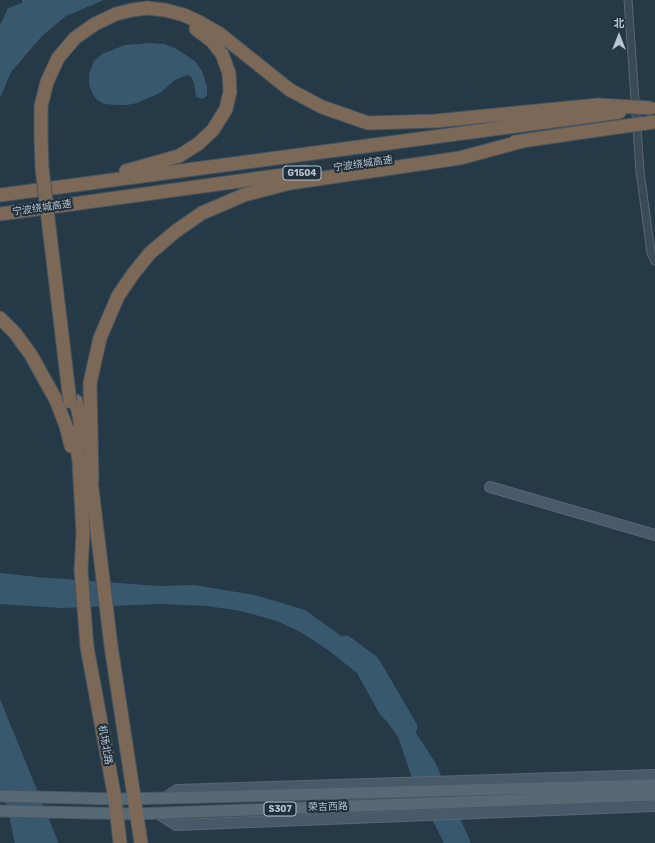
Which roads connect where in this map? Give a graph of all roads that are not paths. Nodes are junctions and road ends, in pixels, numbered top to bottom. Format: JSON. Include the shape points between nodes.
{"nodes":[{"id":1,"x":628,"y":0,"type":"edge"},
{"id":2,"x":148,"y":13,"type":"junction"},
{"id":3,"x":653,"y":107,"type":"edge"},
{"id":4,"x":598,"y":110,"type":"junction"},
{"id":5,"x":655,"y":122,"type":"edge"},
{"id":6,"x":523,"y":141,"type":"junction"},
{"id":7,"x":0,"y":194,"type":"edge"},
{"id":8,"x":0,"y":214,"type":"edge"},
{"id":9,"x":655,"y":261,"type":"edge"},
{"id":10,"x":0,"y":318,"type":"edge"},
{"id":11,"x":86,"y":480,"type":"junction"},
{"id":12,"x":490,"y":487,"type":"dead end"},
{"id":13,"x":655,"y":535,"type":"edge"},
{"id":14,"x":655,"y":775,"type":"edge"},
{"id":15,"x":655,"y":785,"type":"edge"},
{"id":16,"x":450,"y":786,"type":"junction"},
{"id":17,"x":655,"y":795,"type":"edge"},
{"id":18,"x":0,"y":796,"type":"edge"},
{"id":19,"x":133,"y":798,"type":"junction"},
{"id":20,"x":115,"y":799,"type":"junction"},
{"id":21,"x":655,"y":806,"type":"edge"},
{"id":22,"x":0,"y":811,"type":"edge"},
{"id":23,"x":136,"y":814,"type":"junction"},
{"id":24,"x":159,"y":814,"type":"junction"},
{"id":25,"x":116,"y":815,"type":"junction"},
{"id":26,"x":120,"y":843,"type":"edge"},
{"id":27,"x":141,"y":843,"type":"edge"}],
"edges":[{"from":1,"to":9,"type":"street","via":[[640,171],[651,253]]},
{"from":2,"to":4,"type":"highway","via":[[165,10],[199,22],[220,34],[290,90],[322,107],[368,123]]},
{"from":2,"to":7,"type":"highway","via":[[193,26],[212,41],[222,54],[229,73],[230,92],[226,109],[213,130],[198,144],[179,156],[131,171],[59,180]]},
{"from":2,"to":11,"type":"highway","bridge":true,"via":[[132,10],[116,14],[75,38],[58,58],[47,82],[41,106],[42,168],[79,462]]},
{"from":3,"to":4,"type":"highway","bridge":true},
{"from":4,"to":7,"type":"highway","name":"宁波绕城高速","number":"G1504"},
{"from":5,"to":6,"type":"highway","name":"宁波绕城高速","number":"G1504","bridge":true},
{"from":6,"to":8,"type":"highway","name":"宁波绕城高速","number":"G1504"},
{"from":6,"to":11,"type":"highway","via":[[460,158],[290,183],[244,195],[202,213],[176,232],[150,253],[133,274],[118,296],[100,338],[90,383]]},
{"from":10,"to":11,"type":"highway","via":[[15,333],[31,356],[56,400]]},
{"from":11,"to":19,"type":"highway","name":"机场北路","via":[[103,572]]},
{"from":11,"to":20,"type":"highway","name":"机场北路","via":[[81,570],[87,647]]},
{"from":12,"to":13,"type":"street"},
{"from":14,"to":16,"type":"street"},
{"from":15,"to":16,"type":"main road","name":"荣吉西路","number":"S307"},
{"from":16,"to":19,"type":"main road","name":"荣吉西路","number":"S307"},
{"from":17,"to":24,"type":"main road","name":"荣吉西路","number":"S307"},
{"from":18,"to":20,"type":"main road","name":"荣吉西路","number":"S307"},
{"from":19,"to":20,"type":"main road","name":"荣吉西路","number":"S307"},
{"from":19,"to":23,"type":"highway","name":"机场北路"},
{"from":20,"to":25,"type":"highway","name":"机场北路"},
{"from":21,"to":24,"type":"street","via":[[176,825]]},
{"from":22,"to":25,"type":"main road","name":"荣吉西路","number":"S307"},
{"from":23,"to":24,"type":"main road","name":"荣吉西路","number":"S307"},
{"from":23,"to":25,"type":"main road","name":"荣吉西路","number":"S307"},
{"from":23,"to":27,"type":"highway","name":"机场北路"},
{"from":25,"to":26,"type":"highway","name":"机场北路"}]}
